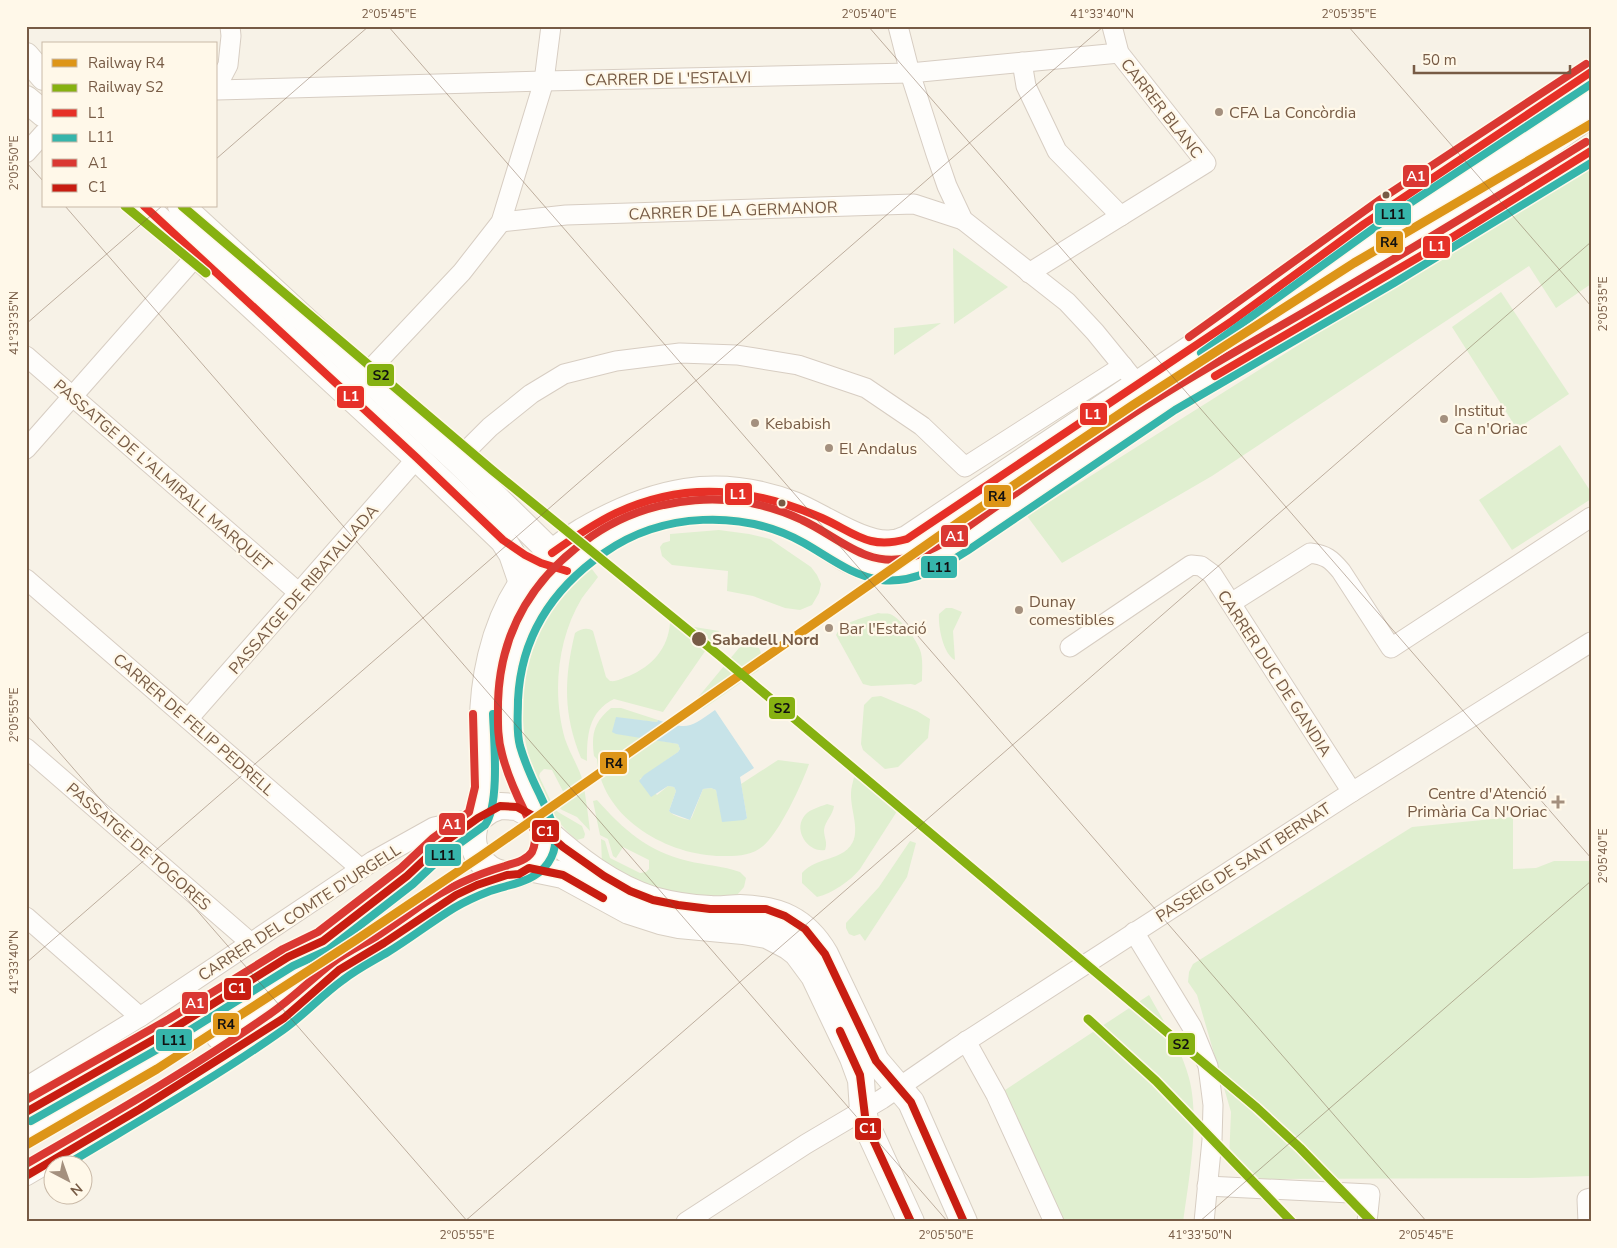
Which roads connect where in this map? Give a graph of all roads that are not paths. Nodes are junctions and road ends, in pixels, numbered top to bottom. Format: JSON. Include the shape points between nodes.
{"nodes":[{"id":1,"x":230,"y":26,"type":"edge"},
{"id":2,"x":552,"y":26,"type":"edge"},
{"id":3,"x":898,"y":26,"type":"edge"},
{"id":4,"x":1112,"y":26,"type":"edge"},
{"id":5,"x":1119,"y":53,"type":"junction"},
{"id":6,"x":26,"y":56,"type":"edge"},
{"id":7,"x":1022,"y":62,"type":"junction"},
{"id":8,"x":1591,"y":72,"type":"edge"},
{"id":9,"x":910,"y":73,"type":"junction"},
{"id":10,"x":42,"y":75,"type":"edge"},
{"id":11,"x":544,"y":81,"type":"junction"},
{"id":12,"x":218,"y":85,"type":"edge"},
{"id":13,"x":218,"y":89,"type":"edge"},
{"id":14,"x":1591,"y":96,"type":"edge"},
{"id":15,"x":26,"y":99,"type":"edge"},
{"id":16,"x":42,"y":112,"type":"edge"},
{"id":17,"x":1591,"y":114,"type":"edge"},
{"id":18,"x":42,"y":135,"type":"edge"},
{"id":19,"x":1591,"y":151,"type":"edge"},
{"id":20,"x":26,"y":153,"type":"edge"},
{"id":21,"x":146,"y":208,"type":"edge"},
{"id":22,"x":183,"y":208,"type":"edge"},
{"id":23,"x":1121,"y":216,"type":"junction"},
{"id":24,"x":964,"y":220,"type":"junction"},
{"id":25,"x":501,"y":222,"type":"junction"},
{"id":26,"x":197,"y":255,"type":"junction"},
{"id":27,"x":1029,"y":273,"type":"junction"},
{"id":28,"x":1232,"y":321,"type":"junction"},
{"id":29,"x":26,"y":356,"type":"edge"},
{"id":30,"x":1130,"y":375,"type":"junction"},
{"id":31,"x":365,"y":376,"type":"junction"},
{"id":32,"x":72,"y":396,"type":"junction"},
{"id":33,"x":352,"y":400,"type":"junction"},
{"id":34,"x":1152,"y":413,"type":"junction"},
{"id":35,"x":26,"y":449,"type":"edge"},
{"id":36,"x":417,"y":458,"type":"junction"},
{"id":37,"x":456,"y":460,"type":"junction"},
{"id":38,"x":1591,"y":517,"type":"edge"},
{"id":39,"x":552,"y":553,"type":"junction"},
{"id":40,"x":26,"y":579,"type":"edge"},
{"id":41,"x":522,"y":583,"type":"junction"},
{"id":42,"x":547,"y":590,"type":"junction"},
{"id":43,"x":299,"y":593,"type":"junction"},
{"id":44,"x":1231,"y":603,"type":"junction"},
{"id":45,"x":1591,"y":642,"type":"edge"},
{"id":46,"x":1070,"y":647,"type":"dead end"},
{"id":47,"x":188,"y":719,"type":"junction"},
{"id":48,"x":26,"y":748,"type":"edge"},
{"id":49,"x":1352,"y":792,"type":"junction"},
{"id":50,"x":478,"y":818,"type":"junction"},
{"id":51,"x":542,"y":825,"type":"junction"},
{"id":52,"x":361,"y":869,"type":"junction"},
{"id":53,"x":518,"y":872,"type":"junction"},
{"id":54,"x":26,"y":917,"type":"edge"},
{"id":55,"x":1134,"y":932,"type":"junction"},
{"id":56,"x":323,"y":941,"type":"junction"},
{"id":57,"x":251,"y":943,"type":"junction"},
{"id":58,"x":339,"y":970,"type":"junction"},
{"id":59,"x":140,"y":1017,"type":"junction"},
{"id":60,"x":966,"y":1041,"type":"junction"},
{"id":61,"x":900,"y":1087,"type":"junction"},
{"id":62,"x":26,"y":1088,"type":"edge"},
{"id":63,"x":863,"y":1110,"type":"junction"},
{"id":64,"x":26,"y":1112,"type":"edge"},
{"id":65,"x":26,"y":1131,"type":"edge"},
{"id":66,"x":26,"y":1149,"type":"edge"},
{"id":67,"x":26,"y":1176,"type":"edge"},
{"id":68,"x":1208,"y":1186,"type":"junction"},
{"id":69,"x":1589,"y":1199,"type":"edge"},
{"id":70,"x":686,"y":1222,"type":"edge"},
{"id":71,"x":911,"y":1222,"type":"edge"},
{"id":72,"x":964,"y":1222,"type":"edge"},
{"id":73,"x":1054,"y":1222,"type":"edge"},
{"id":74,"x":1204,"y":1222,"type":"edge"},
{"id":75,"x":1367,"y":1222,"type":"edge"},
{"id":76,"x":1588,"y":1222,"type":"edge"}],
"edges":[{"from":1,"to":12,"type":"street","via":[[228,65]]},
{"from":2,"to":11,"type":"street"},
{"from":3,"to":9,"type":"street"},
{"from":4,"to":5,"type":"street"},
{"from":5,"to":7,"type":"street","name":"CARRER DE L'ESTALVI"},
{"from":5,"to":23,"type":"street","name":"CARRER BLANC","via":[[1206,163]]},
{"from":6,"to":10,"type":"main road"},
{"from":7,"to":9,"type":"street","name":"CARRER DE L'ESTALVI"},
{"from":7,"to":23,"type":"street","via":[[1026,86],[1057,151]]},
{"from":8,"to":28,"type":"street","via":[[1357,228]]},
{"from":9,"to":11,"type":"street","name":"CARRER DE L'ESTALVI"},
{"from":9,"to":24,"type":"street","via":[[947,186]]},
{"from":11,"to":13,"type":"street","name":"CARRER DE L'ESTALVI"},
{"from":11,"to":25,"type":"street"},
{"from":14,"to":28,"type":"main road"},
{"from":15,"to":16,"type":"main road"},
{"from":17,"to":34,"type":"main road","via":[[1387,257]]},
{"from":18,"to":20,"type":"street"},
{"from":19,"to":34,"type":"street","via":[[1448,240]]},
{"from":21,"to":26,"type":"main road"},
{"from":22,"to":31,"type":"main road"},
{"from":23,"to":27,"type":"street"},
{"from":24,"to":25,"type":"street","name":"CARRER DE LA GERMANOR","via":[[914,204],[566,215]]},
{"from":24,"to":27,"type":"street"},
{"from":25,"to":31,"type":"street","via":[[462,272]]},
{"from":26,"to":32,"type":"street"},
{"from":26,"to":33,"type":"main road"},
{"from":27,"to":30,"type":"street","via":[[1067,302]]},
{"from":28,"to":30,"type":"main road"},
{"from":29,"to":32,"type":"street","name":"PASSATGE DE L'ALMIRALL MARQUET"},
{"from":30,"to":37,"type":"street","via":[[965,467],[922,426],[866,388],[798,365],[737,355],[680,353],[616,361],[564,374],[531,394]]},
{"from":30,"to":39,"type":"main road","via":[[920,532],[892,544],[861,538],[794,505],[764,496],[712,490],[684,491],[634,505],[577,535]]},
{"from":31,"to":33,"type":"street"},
{"from":31,"to":37,"type":"main road"},
{"from":32,"to":35,"type":"street"},
{"from":32,"to":43,"type":"street","name":"PASSATGE DE L'ALMIRALL MARQUET"},
{"from":33,"to":36,"type":"main road"},
{"from":34,"to":42,"type":"main road","via":[[956,546],[921,565],[900,570],[878,570],[850,560],[807,533],[774,519],[744,512],[689,510],[640,522],[605,539]]},
{"from":36,"to":41,"type":"main road","via":[[503,540],[512,554]]},
{"from":36,"to":43,"type":"street","name":"PASSATGE DE RIBATALLADA"},
{"from":37,"to":39,"type":"main road"},
{"from":38,"to":44,"type":"street","via":[[1391,648],[1334,562],[1323,554],[1310,553]]},
{"from":39,"to":41,"type":"main road"},
{"from":39,"to":42,"type":"main road","via":[[552,575]]},
{"from":40,"to":47,"type":"street","name":"CARRER DE FELIP PEDRELL"},
{"from":41,"to":50,"type":"main road","via":[[507,610],[486,679],[483,708],[485,788]]},
{"from":42,"to":51,"type":"main road","via":[[526,624],[512,665],[508,711],[508,740]]},
{"from":43,"to":47,"type":"street","name":"PASSATGE DE RIBATALLADA"},
{"from":44,"to":46,"type":"street","name":"CARRER DUC DE GANDIA","via":[[1212,574],[1201,566],[1191,565]]},
{"from":44,"to":49,"type":"street","name":"CARRER DUC DE GANDIA"},
{"from":45,"to":49,"type":"street","name":"PASSEIG DE SANT BERNAT"},
{"from":47,"to":52,"type":"street","name":"CARRER DE FELIP PEDRELL"},
{"from":48,"to":57,"type":"street","name":"PASSATGE DE TOGORES"},
{"from":49,"to":55,"type":"street","name":"PASSEIG DE SANT BERNAT"},
{"from":50,"to":51,"type":"main road","via":[[500,806],[517,807]]},
{"from":50,"to":52,"type":"street","name":"CARRER DEL COMTE D'URGELL","via":[[434,827]]},
{"from":50,"to":53,"type":"main road","via":[[472,843],[478,857],[495,872]]},
{"from":50,"to":56,"type":"main road"},
{"from":51,"to":53,"type":"main road","via":[[545,845],[542,854]]},
{"from":51,"to":61,"type":"main road","via":[[586,864],[638,894],[670,904],[710,909],[766,909],[805,929],[825,954],[876,1061]]},
{"from":52,"to":57,"type":"street","name":"CARRER DEL COMTE D'URGELL"},
{"from":53,"to":58,"type":"main road","via":[[456,895]]},
{"from":53,"to":63,"type":"main road","via":[[563,875],[629,911],[679,925],[767,935],[797,953],[814,976],[853,1058],[861,1080]]},
{"from":54,"to":59,"type":"street"},
{"from":55,"to":60,"type":"street","name":"PASSEIG DE SANT BERNAT"},
{"from":55,"to":68,"type":"street","via":[[1192,1027],[1208,1066],[1213,1105]]},
{"from":56,"to":64,"type":"street","name":"CARRER DEL COMTE D'URGELL","via":[[288,957],[174,1028]]},
{"from":56,"to":65,"type":"main road","via":[[266,985],[159,1055]]},
{"from":57,"to":59,"type":"street","name":"CARRER DEL COMTE D'URGELL"},
{"from":58,"to":66,"type":"main road","via":[[300,985],[108,1104]]},
{"from":58,"to":67,"type":"street","via":[[284,1018],[140,1110]]},
{"from":59,"to":62,"type":"street","name":"CARRER DEL COMTE D'URGELL"},
{"from":60,"to":61,"type":"street","name":"PASSEIG DE SANT BERNAT"},
{"from":60,"to":73,"type":"street","via":[[996,1095]]},
{"from":61,"to":63,"type":"street","name":"PASSEIG DE SANT BERNAT"},
{"from":61,"to":72,"type":"main road","via":[[911,1102]]},
{"from":63,"to":70,"type":"street","name":"PASSEIG DE SANT BERNAT"},
{"from":63,"to":71,"type":"main road","via":[[866,1124]]},
{"from":68,"to":74,"type":"street"},
{"from":68,"to":75,"type":"street","via":[[1370,1194]]},
{"from":69,"to":76,"type":"street"}]}
